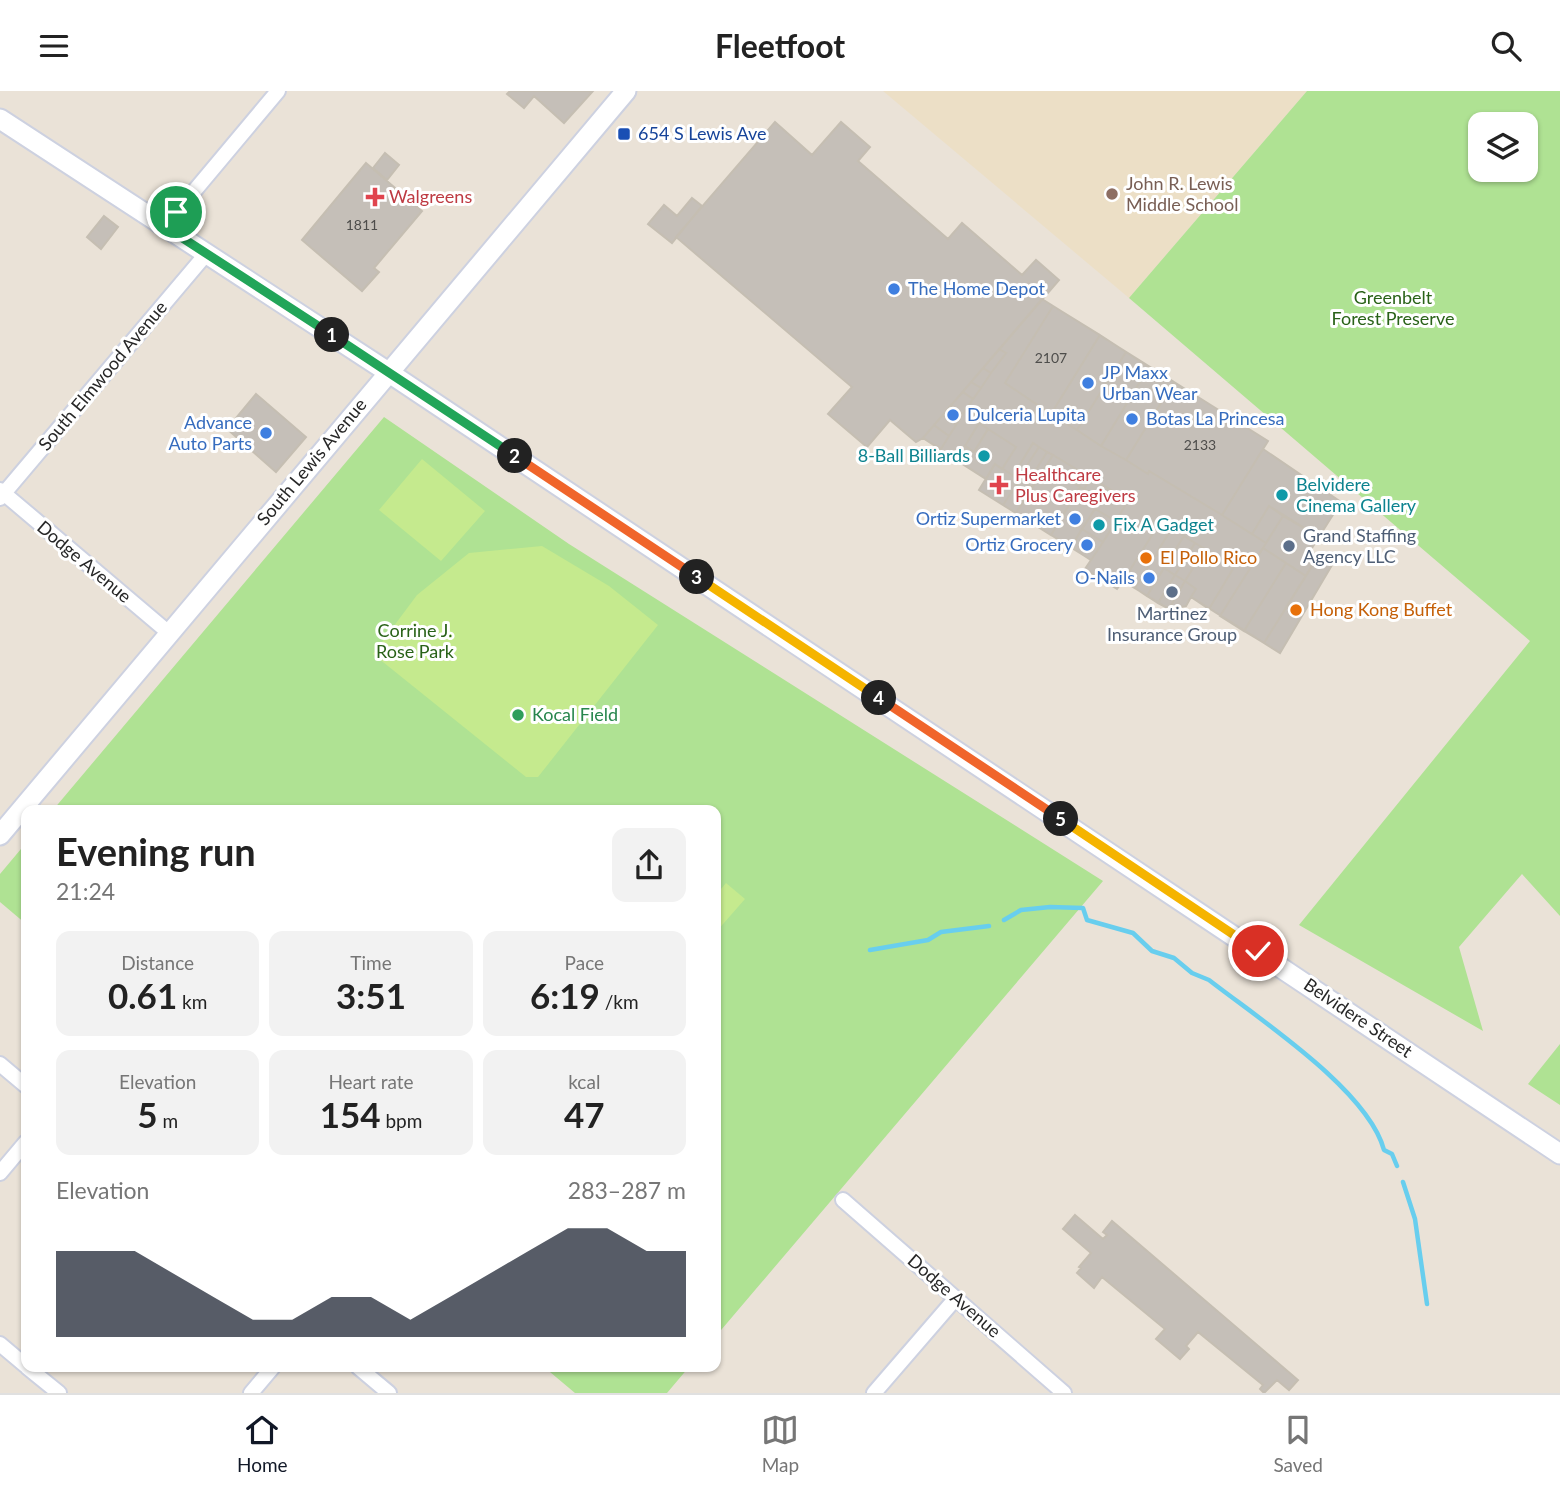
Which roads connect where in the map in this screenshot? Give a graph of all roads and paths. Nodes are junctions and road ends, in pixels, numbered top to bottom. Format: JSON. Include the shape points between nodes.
{"nodes":[{"id":1,"x":278,"y":91,"type":"edge"},
{"id":2,"x":626,"y":91,"type":"edge"},
{"id":3,"x":0,"y":119,"type":"edge"},
{"id":4,"x":164,"y":226,"type":"junction"},
{"id":5,"x":207,"y":253,"type":"junction"},
{"id":6,"x":388,"y":372,"type":"junction"},
{"id":7,"x":1,"y":494,"type":"edge"},
{"id":8,"x":169,"y":633,"type":"junction"},
{"id":9,"x":25,"y":805,"type":"edge"},
{"id":10,"x":21,"y":810,"type":"edge"},
{"id":11,"x":0,"y":835,"type":"edge"},
{"id":12,"x":0,"y":1064,"type":"edge"},
{"id":13,"x":21,"y":1082,"type":"edge"},
{"id":14,"x":21,"y":1148,"type":"edge"},
{"id":15,"x":1560,"y":1154,"type":"edge"},
{"id":16,"x":0,"y":1173,"type":"edge"},
{"id":17,"x":843,"y":1200,"type":"dead end"},
{"id":18,"x":956,"y":1298,"type":"junction"},
{"id":19,"x":0,"y":1344,"type":"edge"},
{"id":20,"x":21,"y":1361,"type":"edge"},
{"id":21,"x":34,"y":1372,"type":"edge"},
{"id":22,"x":269,"y":1372,"type":"edge"},
{"id":23,"x":364,"y":1372,"type":"edge"},
{"id":24,"x":59,"y":1393,"type":"edge"},
{"id":25,"x":251,"y":1393,"type":"edge"},
{"id":26,"x":389,"y":1393,"type":"edge"},
{"id":27,"x":874,"y":1393,"type":"edge"},
{"id":28,"x":1064,"y":1393,"type":"edge"}],
"edges":[{"from":1,"to":4,"type":"street"},
{"from":2,"to":6,"type":"main road","name":"South Lewis Avenue"},
{"from":3,"to":4,"type":"main road","name":"Belvidere Street"},
{"from":4,"to":5,"type":"main road","name":"Belvidere Street"},
{"from":5,"to":6,"type":"main road","name":"Belvidere Street"},
{"from":5,"to":7,"type":"street","name":"South Elmwood Avenue"},
{"from":6,"to":8,"type":"main road","name":"South Lewis Avenue"},
{"from":6,"to":15,"type":"main road","name":"Belvidere Street"},
{"from":7,"to":8,"type":"street","name":"Dodge Avenue"},
{"from":8,"to":9,"type":"main road","name":"South Lewis Avenue"},
{"from":10,"to":11,"type":"main road","name":"South Lewis Avenue"},
{"from":12,"to":13,"type":"street"},
{"from":14,"to":16,"type":"street"},
{"from":17,"to":18,"type":"street","name":"Dodge Avenue"},
{"from":18,"to":27,"type":"street"},
{"from":18,"to":28,"type":"street","name":"Dodge Avenue"},
{"from":19,"to":20,"type":"street"},
{"from":21,"to":24,"type":"street"},
{"from":22,"to":25,"type":"street"},
{"from":23,"to":26,"type":"street"}]}
